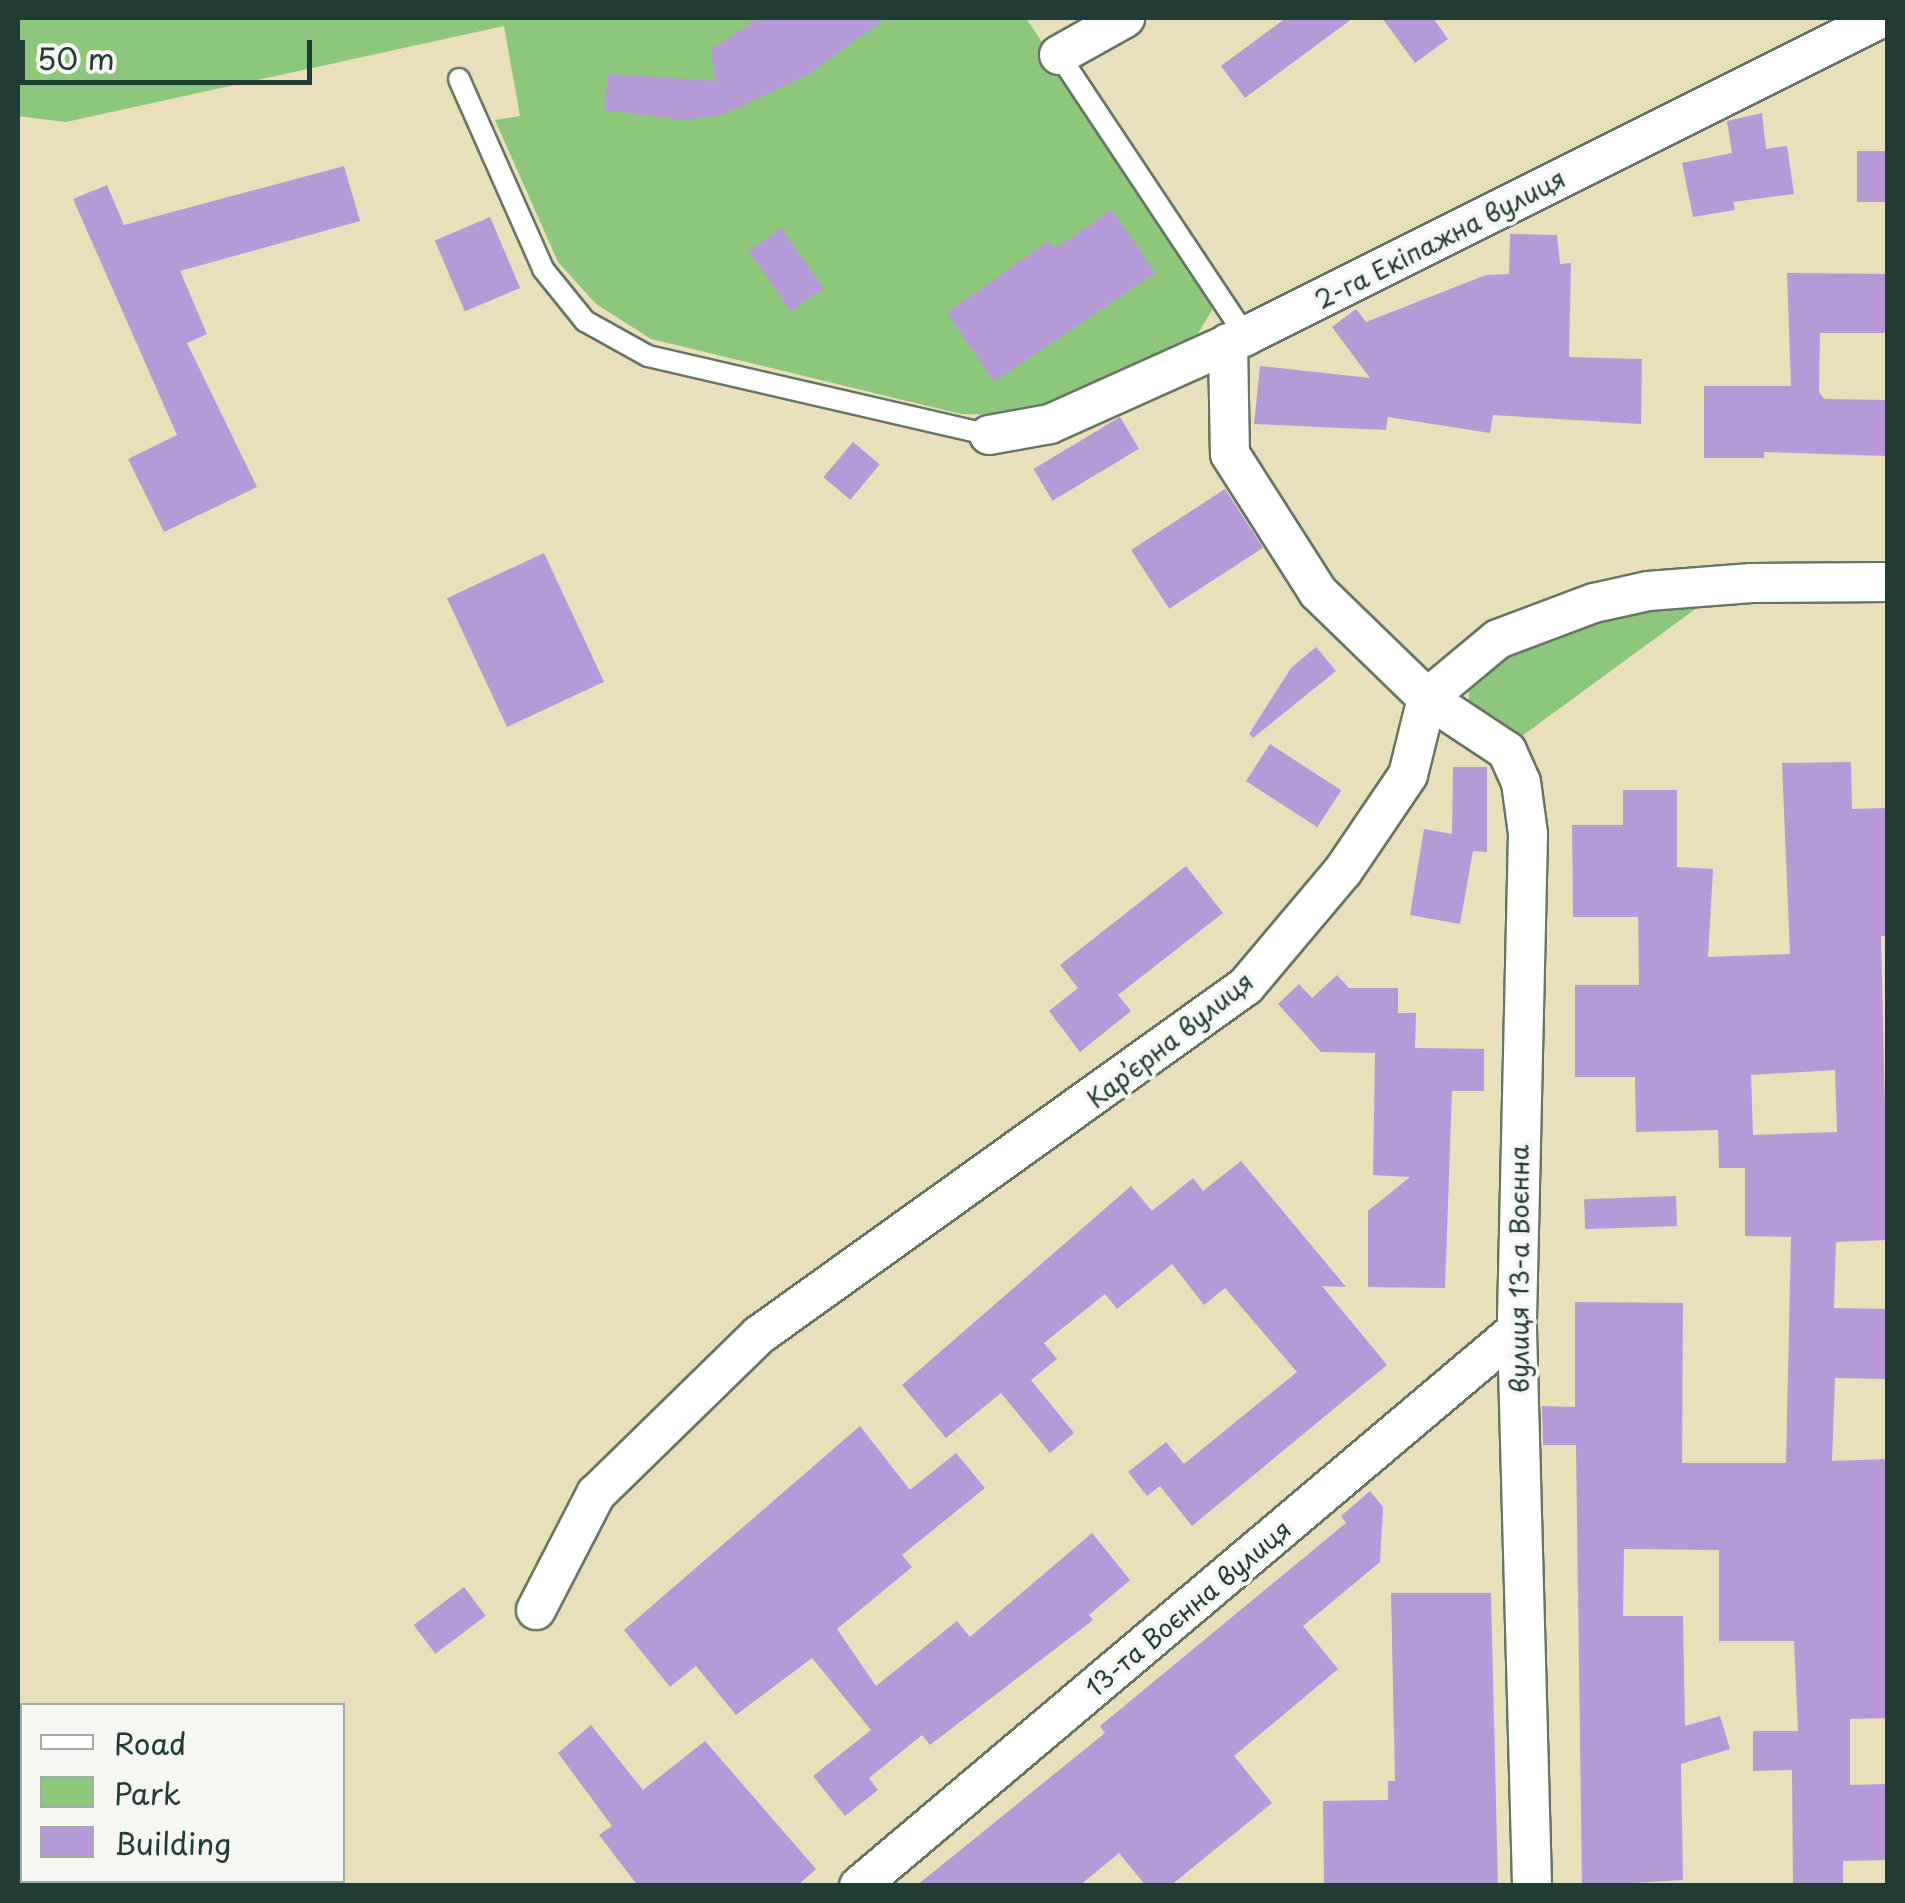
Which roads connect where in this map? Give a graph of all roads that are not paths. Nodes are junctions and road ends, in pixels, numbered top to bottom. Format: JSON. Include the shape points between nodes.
{"nodes":[{"id":1,"x":1125,"y":18,"type":"edge"},
{"id":2,"x":1882,"y":18,"type":"edge"},
{"id":3,"x":1059,"y":55,"type":"joint"},
{"id":4,"x":458,"y":79,"type":"dead end"},
{"id":5,"x":1237,"y":339,"type":"junction"},
{"id":6,"x":988,"y":435,"type":"joint"},
{"id":7,"x":1888,"y":582,"type":"edge"},
{"id":8,"x":1427,"y":698,"type":"junction"},
{"id":9,"x":1517,"y":1330,"type":"junction"},
{"id":10,"x":536,"y":1610,"type":"dead end"},
{"id":11,"x":860,"y":1886,"type":"edge"},
{"id":12,"x":1532,"y":1886,"type":"edge"}],
"edges":[{"from":1,"to":3,"type":"street"},
{"from":2,"to":5,"type":"street","name":"2-га Екіпажна вулиця"},
{"from":3,"to":5,"type":"lane"},
{"from":4,"to":6,"type":"lane","via":[[543,269],[584,321],[648,356]]},
{"from":5,"to":6,"type":"street","name":"2-га Екіпажна вулиця","via":[[1050,424]]},
{"from":5,"to":8,"type":"street","via":[[1230,454],[1318,592]]},
{"from":7,"to":8,"type":"street","via":[[1717,586],[1594,604],[1498,639]]},
{"from":8,"to":9,"type":"street","name":"вулиця 13-а Воєнна","via":[[1507,751],[1521,782],[1528,834]]},
{"from":8,"to":10,"type":"street","name":"Карʼєрна вулиця","via":[[1408,775],[1343,871],[1246,986],[759,1335],[596,1494]]},
{"from":9,"to":11,"type":"street","name":"13-та Воєнна вулиця"},
{"from":9,"to":12,"type":"street","name":"вулиця 13-а Воєнна"}]}
